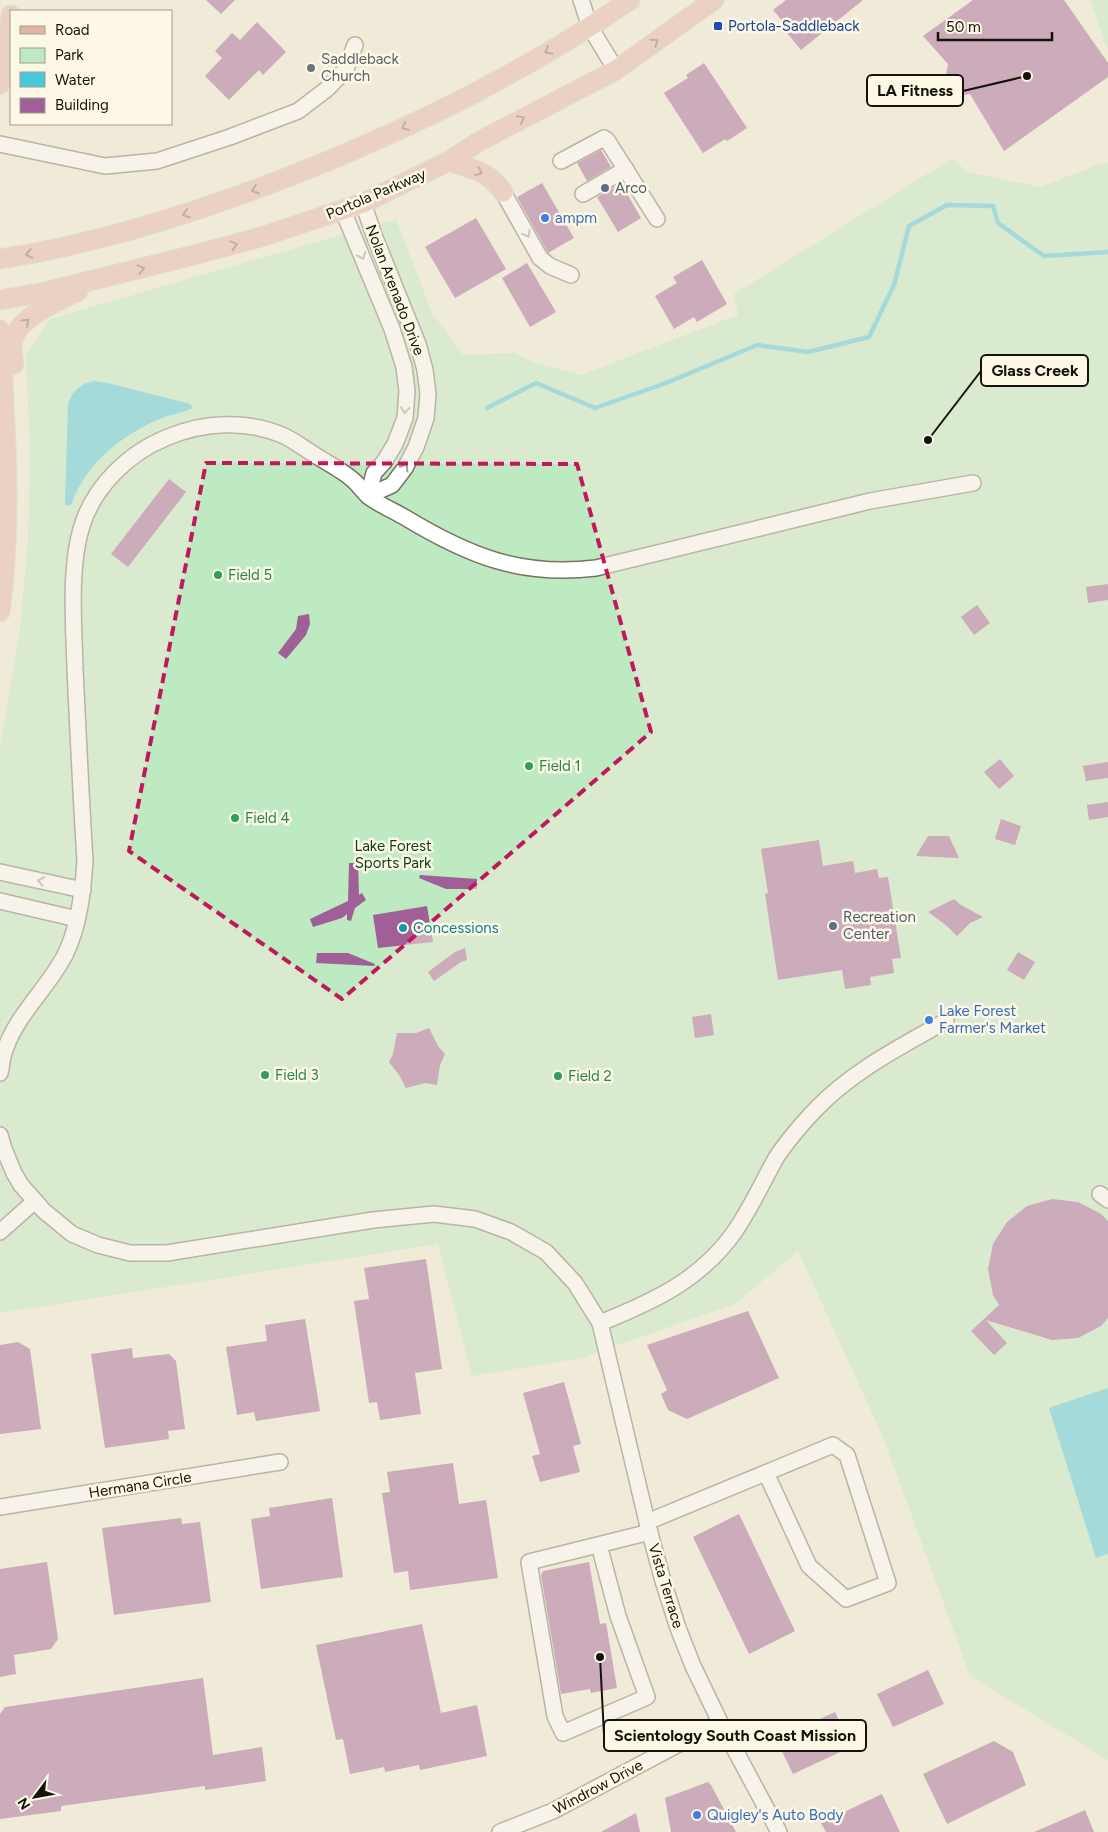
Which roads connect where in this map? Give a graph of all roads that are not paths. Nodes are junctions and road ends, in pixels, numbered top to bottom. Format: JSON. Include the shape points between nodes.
{"nodes":[{"id":1,"x":581,"y":0,"type":"edge"},
{"id":2,"x":630,"y":0,"type":"edge"},
{"id":3,"x":714,"y":0,"type":"edge"},
{"id":4,"x":10,"y":23,"type":"edge"},
{"id":5,"x":590,"y":27,"type":"junction"},
{"id":6,"x":355,"y":45,"type":"dead end"},
{"id":7,"x":616,"y":70,"type":"junction"},
{"id":8,"x":0,"y":84,"type":"edge"},
{"id":9,"x":0,"y":144,"type":"edge"},
{"id":10,"x":449,"y":161,"type":"junction"},
{"id":11,"x":560,"y":161,"type":"dead end"},
{"id":12,"x":626,"y":169,"type":"junction"},
{"id":13,"x":503,"y":192,"type":"joint"},
{"id":14,"x":583,"y":194,"type":"dead end"},
{"id":15,"x":363,"y":202,"type":"junction"},
{"id":16,"x":343,"y":211,"type":"junction"},
{"id":17,"x":657,"y":219,"type":"dead end"},
{"id":18,"x":0,"y":259,"type":"edge"},
{"id":19,"x":571,"y":275,"type":"dead end"},
{"id":20,"x":96,"y":280,"type":"junction"},
{"id":21,"x":0,"y":300,"type":"edge"},
{"id":22,"x":0,"y":330,"type":"edge"},
{"id":23,"x":6,"y":453,"type":"junction"},
{"id":24,"x":973,"y":483,"type":"dead end"},
{"id":25,"x":368,"y":496,"type":"junction"},
{"id":26,"x":0,"y":612,"type":"edge"},
{"id":27,"x":0,"y":872,"type":"edge"},
{"id":28,"x":83,"y":890,"type":"junction"},
{"id":29,"x":0,"y":901,"type":"edge"},
{"id":30,"x":77,"y":919,"type":"junction"},
{"id":31,"x":946,"y":1021,"type":"dead end"},
{"id":32,"x":0,"y":1073,"type":"edge"},
{"id":33,"x":0,"y":1135,"type":"edge"},
{"id":34,"x":35,"y":1201,"type":"junction"},
{"id":35,"x":0,"y":1232,"type":"edge"},
{"id":36,"x":600,"y":1323,"type":"junction"},
{"id":37,"x":280,"y":1462,"type":"dead end"},
{"id":38,"x":766,"y":1473,"type":"junction"},
{"id":39,"x":0,"y":1508,"type":"edge"},
{"id":40,"x":648,"y":1527,"type":"junction"},
{"id":41,"x":599,"y":1545,"type":"junction"},
{"id":42,"x":720,"y":1722,"type":"junction"},
{"id":43,"x":500,"y":1832,"type":"edge"},
{"id":44,"x":779,"y":1832,"type":"edge"}],
"edges":[{"from":1,"to":5,"type":"street"},
{"from":2,"to":5,"type":"main road"},
{"from":7,"to":3,"type":"main road","name":"Portola Parkway","one_way":true},
{"from":4,"to":8,"type":"main road","via":[[6,64]]},
{"from":5,"to":7,"type":"street"},
{"from":5,"to":18,"type":"main road","one_way":true,"via":[[476,93],[355,151],[250,193],[144,227]]},
{"from":6,"to":9,"type":"street","via":[[346,69],[327,89],[298,111],[157,161],[105,166]]},
{"from":10,"to":7,"type":"main road","name":"Portola Parkway","one_way":true,"via":[[478,142]]},
{"from":10,"to":13,"type":"main road","one_way":true,"via":[[486,174]]},
{"from":10,"to":15,"type":"main road","name":"Portola Parkway"},
{"from":11,"to":12,"type":"street","via":[[604,138]]},
{"from":12,"to":14,"type":"street"},
{"from":12,"to":17,"type":"street"},
{"from":13,"to":19,"type":"street","one_way":true,"via":[[540,258]]},
{"from":15,"to":16,"type":"main road","name":"Portola Parkway"},
{"from":25,"to":15,"type":"street","name":"Nolan Arenado Drive","one_way":true,"via":[[392,485],[405,468],[426,418],[428,394],[418,344]]},
{"from":20,"to":16,"type":"main road","name":"Portola Parkway","one_way":true,"via":[[261,237]]},
{"from":16,"to":25,"type":"street","name":"Nolan Arenado Drive","one_way":true,"via":[[392,329],[404,367],[407,391],[405,418],[391,450],[374,473]]},
{"from":20,"to":21,"type":"main road","name":"Portola Parkway"},
{"from":23,"to":20,"type":"main road","one_way":true,"via":[[14,374],[13,340],[28,318]]},
{"from":22,"to":23,"type":"main road"},
{"from":23,"to":26,"type":"main road","via":[[8,496]]},
{"from":24,"to":25,"type":"street","via":[[870,501],[618,564],[571,571],[516,566],[470,552],[433,535]]},
{"from":25,"to":28,"type":"street","via":[[353,480],[283,435],[250,425],[219,425],[179,432],[149,445],[120,466],[97,494],[81,530],[74,578],[85,861]]},
{"from":28,"to":27,"type":"street","one_way":true},
{"from":28,"to":30,"type":"street"},
{"from":29,"to":30,"type":"street"},
{"from":30,"to":32,"type":"street","via":[[65,955],[16,1027],[5,1050]]},
{"from":31,"to":36,"type":"street","via":[[853,1075],[815,1110],[777,1156],[733,1234],[699,1270],[660,1297]]},
{"from":33,"to":34,"type":"street","name":"Vista Terrace","via":[[14,1172]]},
{"from":34,"to":35,"type":"street"},
{"from":34,"to":36,"type":"street","name":"Vista Terrace","via":[[72,1234],[130,1253],[167,1253],[373,1220],[434,1214],[475,1218],[511,1232],[546,1252],[575,1283]]},
{"from":36,"to":40,"type":"street","name":"Vista Terrace"},
{"from":37,"to":39,"type":"street","name":"Hermana Circle"},
{"from":38,"to":38,"type":"street","via":[[833,1445],[847,1455],[888,1583],[846,1599],[808,1566]]},
{"from":38,"to":40,"type":"street"},
{"from":40,"to":41,"type":"street"},
{"from":40,"to":42,"type":"street","name":"Vista Terrace","via":[[678,1628]]},
{"from":41,"to":41,"type":"street","via":[[529,1562],[555,1716],[563,1733],[647,1697],[618,1616]]},
{"from":42,"to":43,"type":"street","name":"Windrow Drive","via":[[552,1811]]},
{"from":42,"to":44,"type":"street","name":"Vista Terrace"}]}
